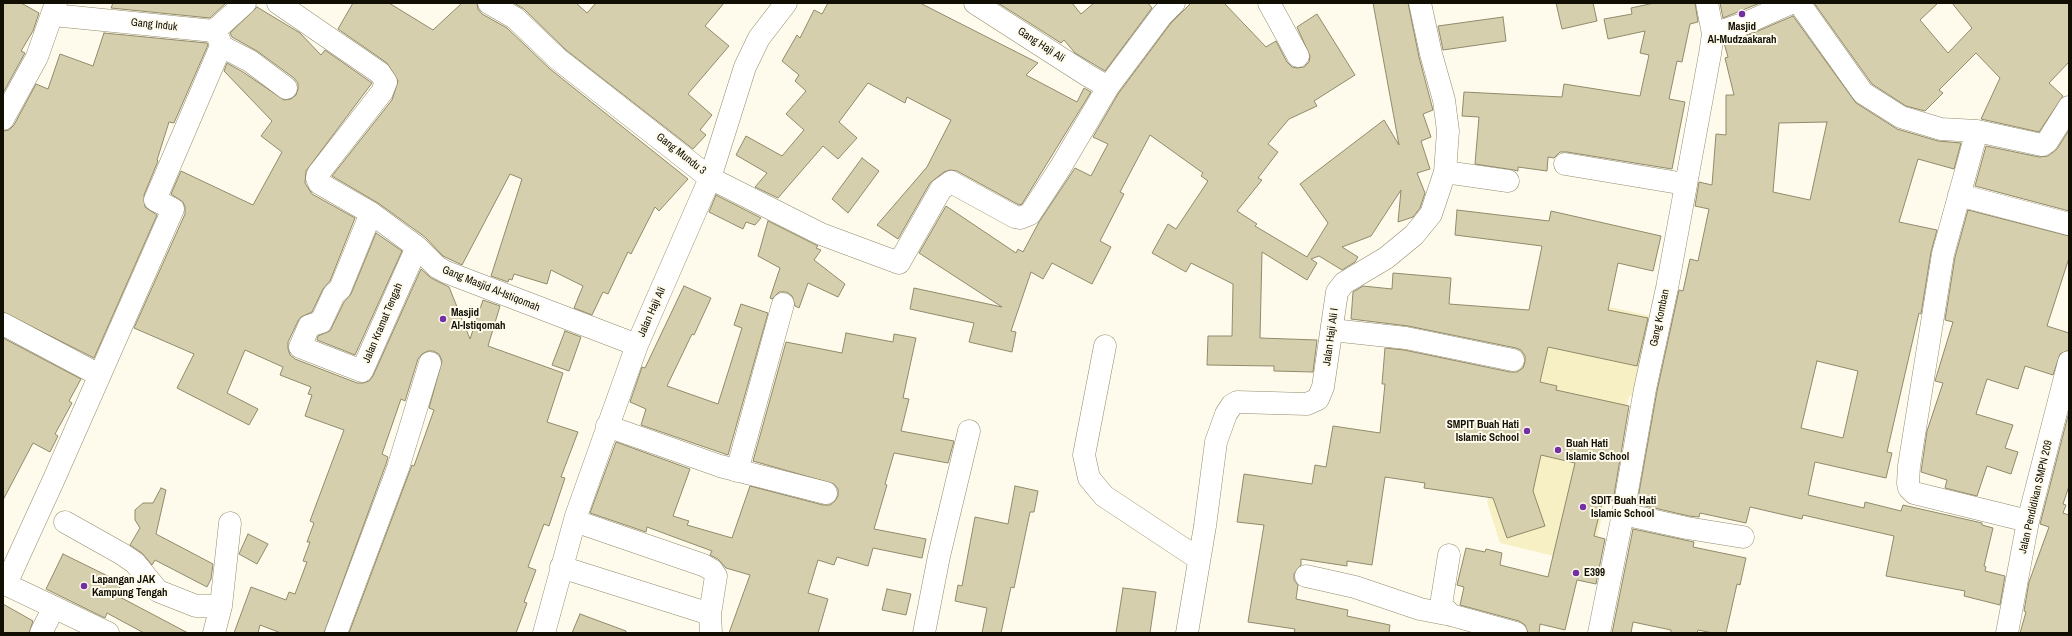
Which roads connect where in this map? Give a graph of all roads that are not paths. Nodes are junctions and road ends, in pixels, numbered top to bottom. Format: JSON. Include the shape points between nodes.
{"nodes":[{"id":1,"x":245,"y":3,"type":"edge"},
{"id":2,"x":278,"y":3,"type":"edge"},
{"id":3,"x":489,"y":3,"type":"edge"},
{"id":4,"x":786,"y":3,"type":"edge"},
{"id":5,"x":975,"y":3,"type":"edge"},
{"id":6,"x":1174,"y":3,"type":"edge"},
{"id":7,"x":1269,"y":3,"type":"edge"},
{"id":8,"x":1420,"y":3,"type":"edge"},
{"id":9,"x":1707,"y":3,"type":"edge"},
{"id":10,"x":1791,"y":3,"type":"edge"},
{"id":11,"x":1799,"y":3,"type":"edge"},
{"id":12,"x":54,"y":9,"type":"edge"},
{"id":13,"x":1713,"y":34,"type":"junction"},
{"id":14,"x":217,"y":39,"type":"junction"},
{"id":15,"x":1298,"y":56,"type":"dead end"},
{"id":16,"x":1108,"y":87,"type":"junction"},
{"id":17,"x":286,"y":88,"type":"dead end"},
{"id":18,"x":2069,"y":107,"type":"edge"},
{"id":19,"x":6,"y":108,"type":"edge"},
{"id":20,"x":1977,"y":131,"type":"junction"},
{"id":21,"x":1565,"y":164,"type":"dead end"},
{"id":22,"x":1444,"y":172,"type":"junction"},
{"id":23,"x":710,"y":178,"type":"junction"},
{"id":24,"x":1508,"y":181,"type":"dead end"},
{"id":25,"x":1685,"y":184,"type":"junction"},
{"id":26,"x":1958,"y":195,"type":"junction"},
{"id":27,"x":371,"y":213,"type":"junction"},
{"id":28,"x":2069,"y":224,"type":"edge"},
{"id":29,"x":417,"y":247,"type":"junction"},
{"id":30,"x":782,"y":304,"type":"dead end"},
{"id":31,"x":3,"y":324,"type":"edge"},
{"id":32,"x":1332,"y":330,"type":"junction"},
{"id":33,"x":637,"y":345,"type":"junction"},
{"id":34,"x":1105,"y":346,"type":"dead end"},
{"id":35,"x":1513,"y":360,"type":"dead end"},
{"id":36,"x":2069,"y":362,"type":"edge"},
{"id":37,"x":430,"y":363,"type":"dead end"},
{"id":38,"x":99,"y":375,"type":"junction"},
{"id":39,"x":607,"y":426,"type":"junction"},
{"id":40,"x":969,"y":431,"type":"dead end"},
{"id":41,"x":738,"y":471,"type":"junction"},
{"id":42,"x":826,"y":493,"type":"dead end"},
{"id":43,"x":1623,"y":514,"type":"junction"},
{"id":44,"x":575,"y":521,"type":"junction"},
{"id":45,"x":2028,"y":521,"type":"junction"},
{"id":46,"x":65,"y":522,"type":"dead end"},
{"id":47,"x":230,"y":522,"type":"dead end"},
{"id":48,"x":1744,"y":537,"type":"dead end"},
{"id":49,"x":1449,"y":555,"type":"dead end"},
{"id":50,"x":1199,"y":559,"type":"junction"},
{"id":51,"x":561,"y":567,"type":"junction"},
{"id":52,"x":1306,"y":576,"type":"dead end"},
{"id":53,"x":4,"y":583,"type":"edge"},
{"id":54,"x":221,"y":606,"type":"junction"},
{"id":55,"x":54,"y":607,"type":"junction"},
{"id":56,"x":1451,"y":615,"type":"junction"},
{"id":57,"x":711,"y":623,"type":"edge"},
{"id":58,"x":41,"y":633,"type":"edge"},
{"id":59,"x":108,"y":633,"type":"edge"},
{"id":60,"x":214,"y":633,"type":"edge"},
{"id":61,"x":336,"y":633,"type":"edge"},
{"id":62,"x":544,"y":633,"type":"edge"},
{"id":63,"x":924,"y":633,"type":"edge"},
{"id":64,"x":1187,"y":633,"type":"edge"},
{"id":65,"x":1516,"y":633,"type":"edge"},
{"id":66,"x":1599,"y":633,"type":"edge"},
{"id":67,"x":2007,"y":633,"type":"edge"}],
"edges":[{"from":1,"to":14,"type":"street"},
{"from":2,"to":27,"type":"street","name":"Gang Masjid Al-Istiqomah","via":[[384,78],[385,86],[317,178],[319,184]]},
{"from":3,"to":23,"type":"street","name":"Gang Mundu 3","via":[[515,18],[558,59]]},
{"from":4,"to":23,"type":"street","name":"Jalan Haji Ali","via":[[760,38],[745,67]]},
{"from":5,"to":16,"type":"street","name":"Gang Haji Ali"},
{"from":6,"to":16,"type":"street","via":[[1162,15]]},
{"from":7,"to":15,"type":"street"},
{"from":8,"to":22,"type":"street","name":"Jalan Haji Ali I","via":[[1444,100],[1448,131]]},
{"from":9,"to":13,"type":"street","name":"Gang Komban"},
{"from":10,"to":13,"type":"street"},
{"from":11,"to":20,"type":"street","via":[[1862,93],[1902,117],[1941,129]]},
{"from":12,"to":14,"type":"street","name":"Gang Induk"},
{"from":12,"to":19,"type":"street","via":[[37,57]]},
{"from":13,"to":25,"type":"street","name":"Gang Komban"},
{"from":14,"to":17,"type":"street"},
{"from":14,"to":38,"type":"street","via":[[154,200],[173,209]]},
{"from":16,"to":23,"type":"street","name":"Gang Mundu 3","via":[[1030,214],[1015,217],[951,182],[941,189],[899,263],[821,234]]},
{"from":18,"to":20,"type":"street","via":[[2045,144]]},
{"from":20,"to":26,"type":"street"},
{"from":21,"to":25,"type":"street"},
{"from":22,"to":24,"type":"street"},
{"from":22,"to":32,"type":"street","name":"Jalan Haji Ali I","via":[[1431,214],[1414,235],[1386,258],[1344,283],[1337,292]]},
{"from":23,"to":33,"type":"street","name":"Jalan Haji Ali"},
{"from":25,"to":43,"type":"street","name":"Gang Komban"},
{"from":26,"to":28,"type":"street"},
{"from":26,"to":45,"type":"street","via":[[1943,254],[1908,482],[1914,493]]},
{"from":27,"to":29,"type":"street","name":"Gang Masjid Al-Istiqomah"},
{"from":27,"to":29,"type":"street","name":"Jalan Kramat Tengah","via":[[340,289],[334,294],[321,322],[309,326],[300,347],[362,371]]},
{"from":29,"to":33,"type":"street","name":"Gang Masjid Al-Istiqomah","via":[[437,267],[446,272]]},
{"from":30,"to":41,"type":"street"},
{"from":31,"to":38,"type":"street"},
{"from":32,"to":35,"type":"street","via":[[1406,338]]},
{"from":32,"to":50,"type":"street","name":"Jalan Haji Ali I","via":[[1323,387],[1318,400],[1307,404],[1237,402],[1226,414],[1216,442]]},
{"from":33,"to":39,"type":"street","name":"Jalan Haji Ali"},
{"from":34,"to":50,"type":"street","via":[[1084,455],[1089,478],[1104,496]]},
{"from":36,"to":45,"type":"street","name":"Jalan Pendidikan SMPN 209"},
{"from":37,"to":61,"type":"street","via":[[398,468]]},
{"from":38,"to":53,"type":"street"},
{"from":39,"to":41,"type":"street"},
{"from":39,"to":44,"type":"street","name":"Jalan Haji Ali"},
{"from":40,"to":63,"type":"street","via":[[939,556]]},
{"from":41,"to":42,"type":"street"},
{"from":43,"to":48,"type":"street"},
{"from":43,"to":66,"type":"street","name":"Gang Komban"},
{"from":44,"to":51,"type":"street","name":"Jalan Haji Ali"},
{"from":44,"to":57,"type":"street","via":[[712,570],[716,576]]},
{"from":45,"to":67,"type":"street","name":"Jalan Pendidikan SMPN 209"},
{"from":46,"to":54,"type":"street","via":[[135,563],[158,591],[196,606]]},
{"from":47,"to":54,"type":"street"},
{"from":49,"to":56,"type":"street","via":[[1441,605]]},
{"from":50,"to":64,"type":"street","name":"Jalan Haji Ali I"},
{"from":51,"to":57,"type":"street"},
{"from":51,"to":62,"type":"street","name":"Jalan Haji Ali"},
{"from":52,"to":56,"type":"street","via":[[1355,587],[1420,610]]},
{"from":53,"to":55,"type":"street"},
{"from":54,"to":60,"type":"street"},
{"from":55,"to":58,"type":"street"},
{"from":55,"to":59,"type":"street"},
{"from":56,"to":65,"type":"street"}]}
